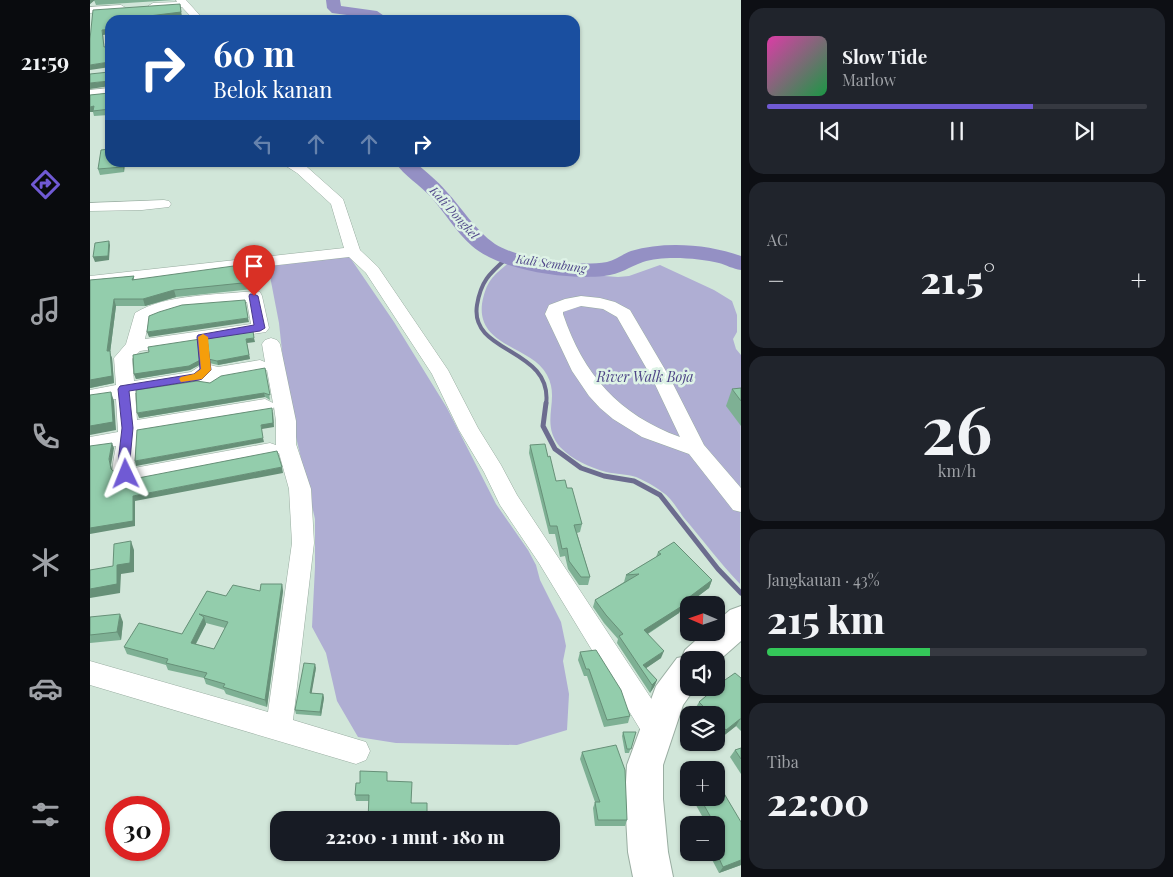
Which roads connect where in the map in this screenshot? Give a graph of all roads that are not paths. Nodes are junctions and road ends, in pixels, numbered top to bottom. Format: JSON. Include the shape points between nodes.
{"nodes":[{"id":1,"x":184,"y":2,"type":"edge"},
{"id":2,"x":90,"y":4,"type":"edge"},
{"id":3,"x":131,"y":5,"type":"edge"},
{"id":4,"x":90,"y":10,"type":"edge"},
{"id":5,"x":195,"y":15,"type":"edge"},
{"id":6,"x":105,"y":92,"type":"edge"},
{"id":7,"x":90,"y":94,"type":"edge"},
{"id":8,"x":296,"y":167,"type":"edge"},
{"id":9,"x":164,"y":204,"type":"dead end"},
{"id":10,"x":90,"y":206,"type":"edge"},
{"id":11,"x":353,"y":252,"type":"junction"},
{"id":12,"x":90,"y":281,"type":"edge"},
{"id":13,"x":202,"y":337,"type":"junction"},
{"id":14,"x":271,"y":344,"type":"dead end"},
{"id":15,"x":135,"y":346,"type":"junction"},
{"id":16,"x":260,"y":366,"type":"dead end"},
{"id":17,"x":206,"y":375,"type":"junction"},
{"id":18,"x":124,"y":389,"type":"junction"},
{"id":19,"x":90,"y":396,"type":"edge"},
{"id":20,"x":265,"y":406,"type":"dead end"},
{"id":21,"x":211,"y":414,"type":"junction"},
{"id":22,"x":127,"y":433,"type":"junction"},
{"id":23,"x":90,"y":444,"type":"edge"},
{"id":24,"x":696,"y":449,"type":"junction"},
{"id":25,"x":270,"y":450,"type":"edge"},
{"id":26,"x":740,"y":504,"type":"edge"},
{"id":27,"x":740,"y":620,"type":"edge"},
{"id":28,"x":706,"y":651,"type":"edge"},
{"id":29,"x":90,"y":673,"type":"edge"},
{"id":30,"x":680,"y":681,"type":"edge"},
{"id":31,"x":279,"y":728,"type":"junction"},
{"id":32,"x":656,"y":730,"type":"junction"},
{"id":33,"x":356,"y":751,"type":"dead end"},
{"id":34,"x":650,"y":864,"type":"edge"}],
"edges":[{"from":1,"to":3,"type":"street"},
{"from":1,"to":5,"type":"street"},
{"from":2,"to":3,"type":"street"},
{"from":3,"to":4,"type":"street"},
{"from":6,"to":7,"type":"street"},
{"from":8,"to":11,"type":"street","via":[[338,202]]},
{"from":9,"to":10,"type":"street"},
{"from":11,"to":12,"type":"street"},
{"from":11,"to":32,"type":"street","via":[[372,270],[441,374],[508,499]]},
{"from":13,"to":15,"type":"street"},
{"from":13,"to":15,"type":"street","via":[[260,328],[254,296],[152,310],[141,317]]},
{"from":13,"to":17,"type":"street"},
{"from":14,"to":31,"type":"street","via":[[286,421],[286,444],[300,489],[303,543]]},
{"from":15,"to":18,"type":"street","via":[[123,358]]},
{"from":16,"to":17,"type":"street"},
{"from":17,"to":18,"type":"street"},
{"from":17,"to":21,"type":"street"},
{"from":18,"to":19,"type":"street"},
{"from":18,"to":22,"type":"street"},
{"from":20,"to":21,"type":"street"},
{"from":21,"to":22,"type":"street"},
{"from":22,"to":23,"type":"street"},
{"from":22,"to":25,"type":"street","via":[[123,471],[130,476]]},
{"from":24,"to":24,"type":"street","via":[[624,314],[617,308],[595,302],[571,302],[555,309],[556,323],[586,379],[614,410],[651,434]]},
{"from":24,"to":26,"type":"street"},
{"from":27,"to":28,"type":"main road"},
{"from":29,"to":31,"type":"street"},
{"from":30,"to":32,"type":"main road","via":[[668,697]]},
{"from":31,"to":33,"type":"street"},
{"from":32,"to":34,"type":"main road","via":[[645,765],[644,798]]}]}
